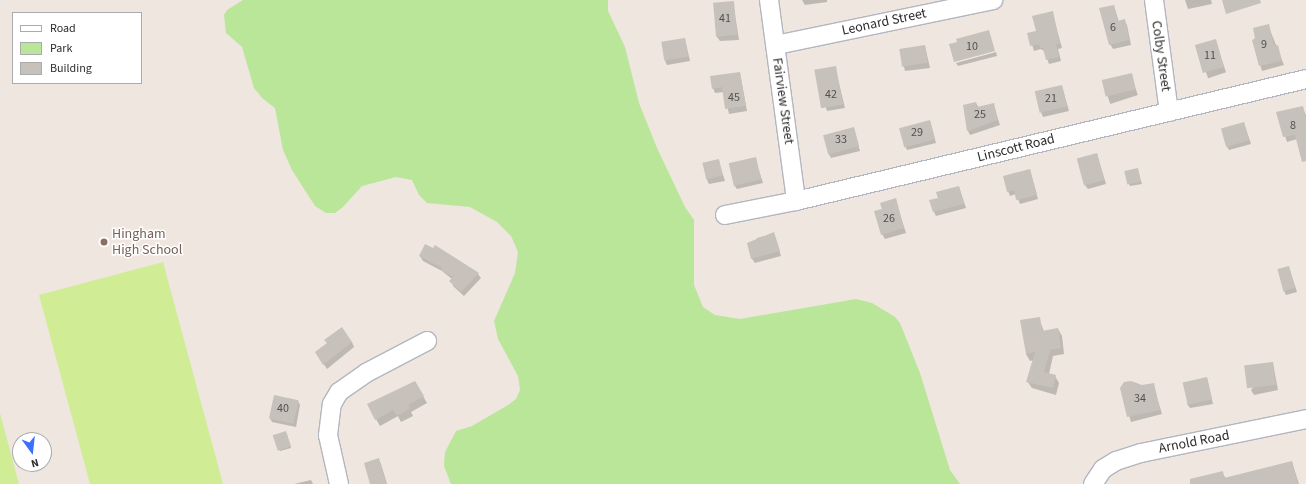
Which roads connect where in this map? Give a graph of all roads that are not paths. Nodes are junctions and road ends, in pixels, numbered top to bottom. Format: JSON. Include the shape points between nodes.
{"nodes":[{"id":1,"x":769,"y":0,"type":"edge"},
{"id":2,"x":993,"y":0,"type":"edge"},
{"id":3,"x":1154,"y":0,"type":"edge"},
{"id":4,"x":776,"y":45,"type":"junction"},
{"id":5,"x":1306,"y":79,"type":"edge"},
{"id":6,"x":1169,"y":112,"type":"junction"},
{"id":7,"x":796,"y":201,"type":"junction"},
{"id":8,"x":725,"y":215,"type":"dead end"},
{"id":9,"x":427,"y":341,"type":"dead end"},
{"id":10,"x":1306,"y":419,"type":"edge"},
{"id":11,"x":339,"y":484,"type":"edge"},
{"id":12,"x":1093,"y":484,"type":"edge"}],
"edges":[{"from":1,"to":4,"type":"street","name":"Fairview Street"},
{"from":2,"to":4,"type":"street","name":"Leonard Street"},
{"from":3,"to":6,"type":"street","name":"Colby Street"},
{"from":4,"to":7,"type":"street","name":"Fairview Street"},
{"from":5,"to":6,"type":"street","name":"Linscott Road"},
{"from":6,"to":7,"type":"street","name":"Linscott Road"},
{"from":7,"to":8,"type":"street","name":"Linscott Road"},
{"from":9,"to":11,"type":"street","via":[[366,373],[339,392],[332,404],[328,435]]},
{"from":10,"to":12,"type":"street","name":"Arnold Road","via":[[1141,453],[1116,461],[1103,469]]}]}
